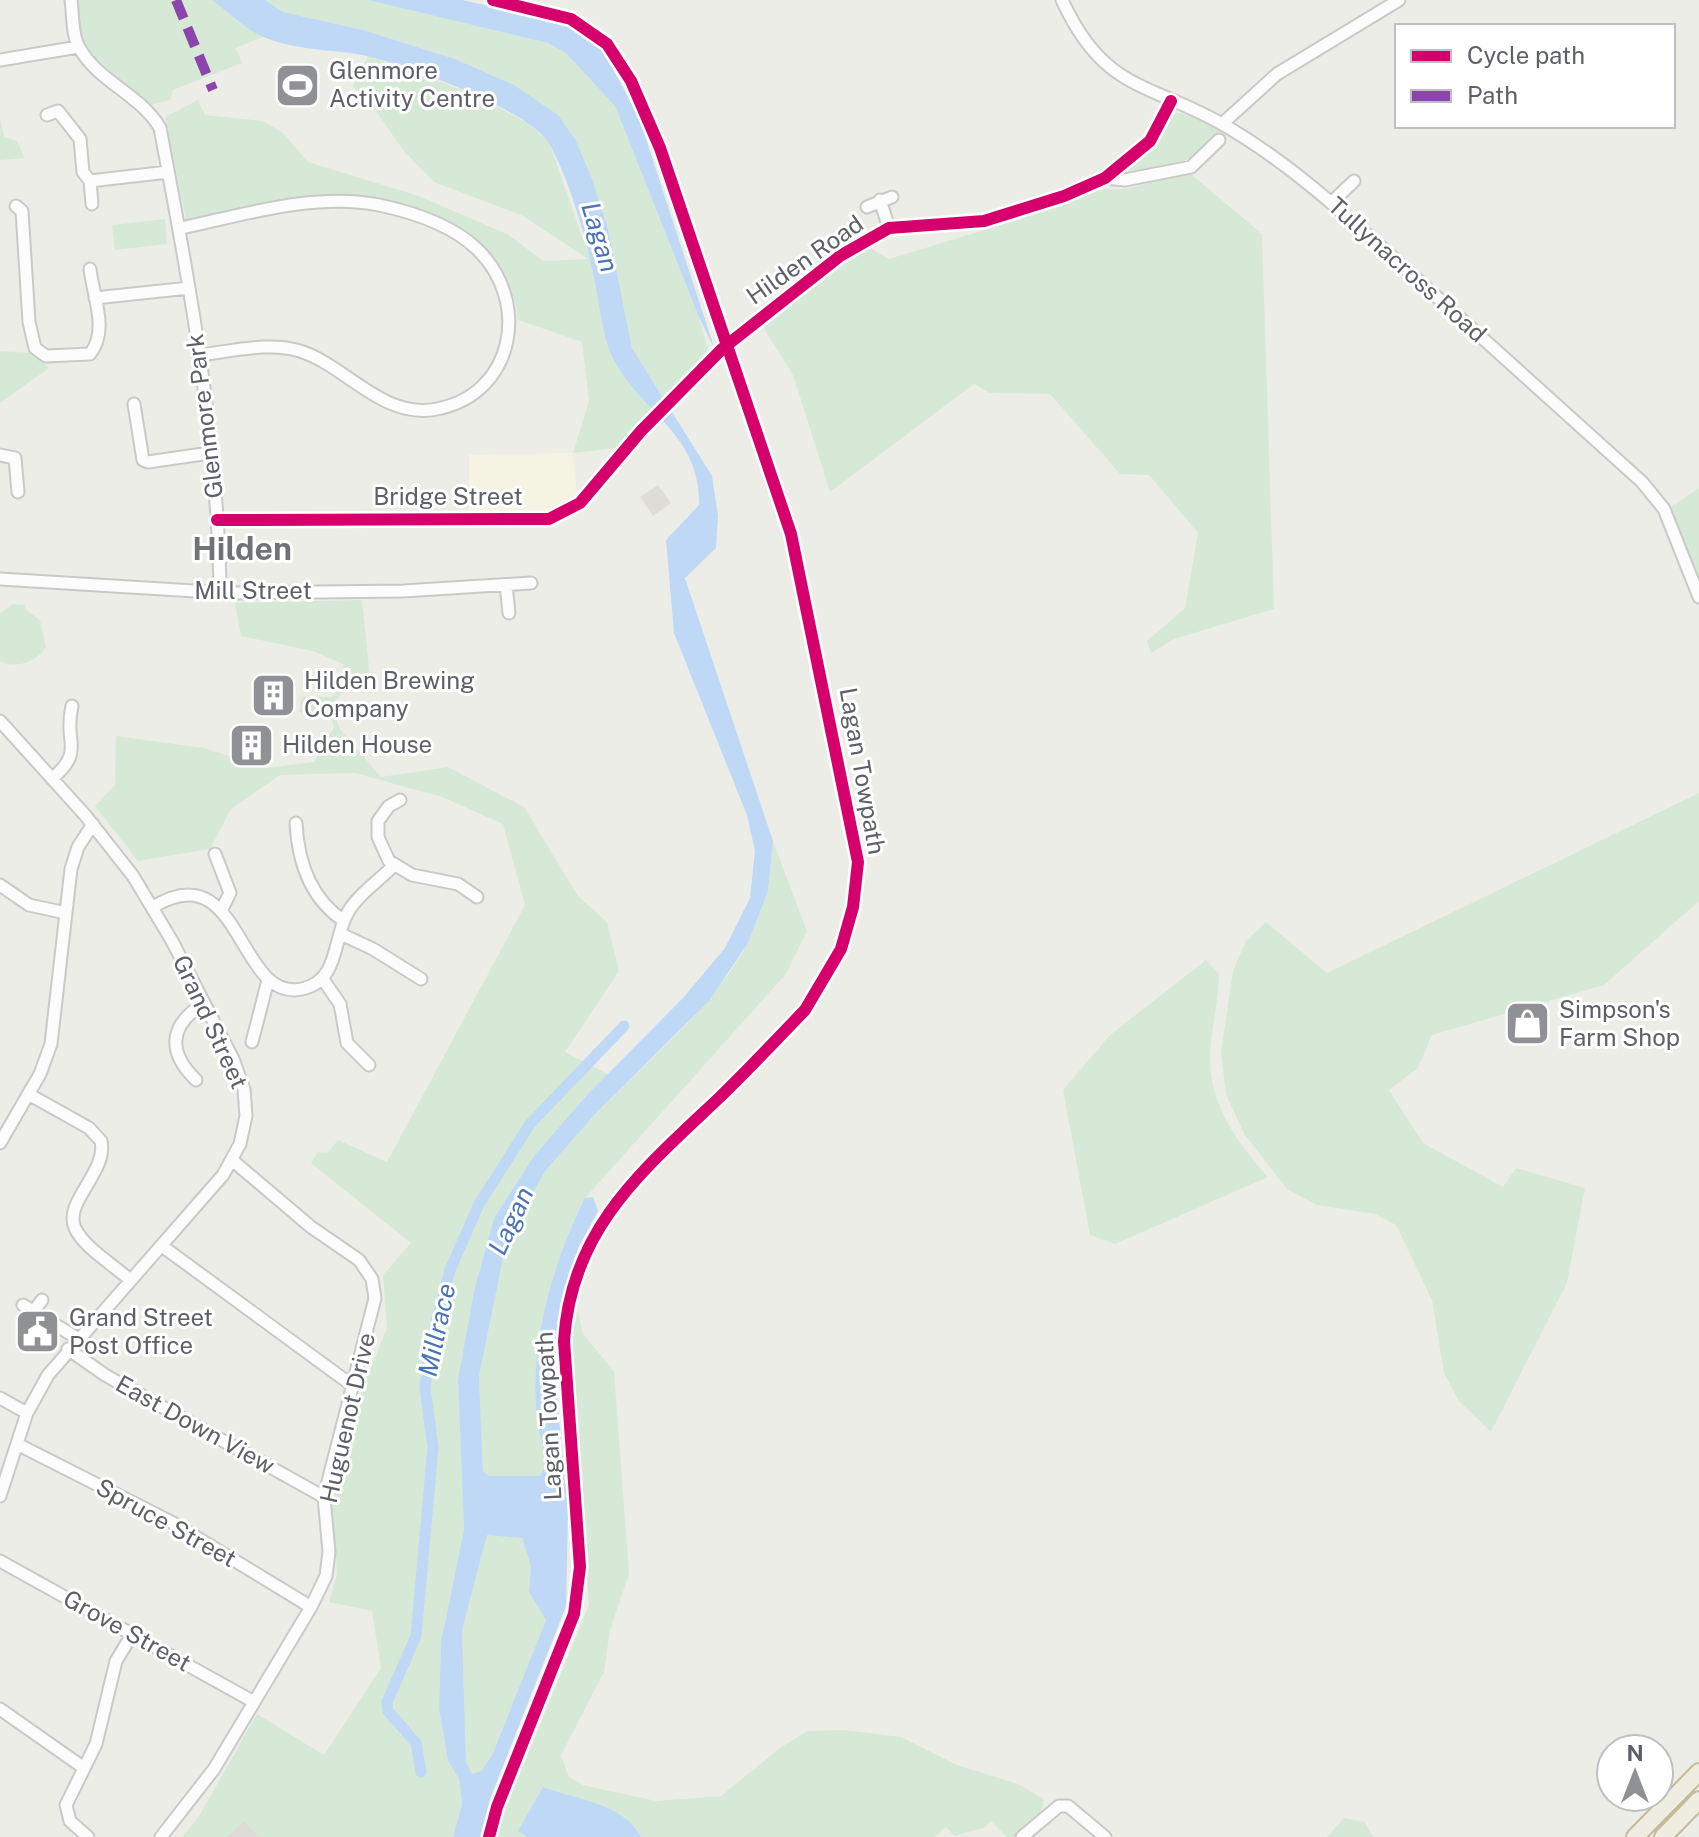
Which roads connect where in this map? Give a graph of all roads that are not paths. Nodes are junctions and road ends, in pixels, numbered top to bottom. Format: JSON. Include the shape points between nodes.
{"nodes":[{"id":1,"x":71,"y":0,"type":"edge"},
{"id":2,"x":1062,"y":0,"type":"edge"},
{"id":3,"x":1399,"y":0,"type":"edge"},
{"id":4,"x":78,"y":47,"type":"junction"},
{"id":5,"x":0,"y":60,"type":"edge"},
{"id":6,"x":1171,"y":101,"type":"junction"},
{"id":7,"x":47,"y":115,"type":"dead end"},
{"id":8,"x":1222,"y":124,"type":"junction"},
{"id":9,"x":1219,"y":140,"type":"dead end"},
{"id":10,"x":168,"y":172,"type":"junction"},
{"id":11,"x":1105,"y":178,"type":"junction"},
{"id":12,"x":90,"y":181,"type":"junction"},
{"id":13,"x":1354,"y":181,"type":"dead end"},
{"id":14,"x":1331,"y":203,"type":"junction"},
{"id":15,"x":92,"y":204,"type":"dead end"},
{"id":16,"x":16,"y":206,"type":"dead end"},
{"id":17,"x":867,"y":207,"type":"dead end"},
{"id":18,"x":181,"y":228,"type":"junction"},
{"id":19,"x":889,"y":228,"type":"junction"},
{"id":20,"x":90,"y":269,"type":"dead end"},
{"id":21,"x":189,"y":288,"type":"junction"},
{"id":22,"x":95,"y":298,"type":"junction"},
{"id":23,"x":198,"y":355,"type":"junction"},
{"id":24,"x":684,"y":388,"type":"joint"},
{"id":25,"x":134,"y":404,"type":"dead end"},
{"id":26,"x":210,"y":453,"type":"junction"},
{"id":27,"x":0,"y":455,"type":"edge"},
{"id":28,"x":18,"y":492,"type":"dead end"},
{"id":29,"x":217,"y":520,"type":"junction"},
{"id":30,"x":0,"y":579,"type":"edge"},
{"id":31,"x":531,"y":583,"type":"dead end"},
{"id":32,"x":506,"y":585,"type":"junction"},
{"id":33,"x":220,"y":592,"type":"junction"},
{"id":34,"x":1699,"y":597,"type":"edge"},
{"id":35,"x":509,"y":613,"type":"dead end"},
{"id":36,"x":72,"y":706,"type":"dead end"},
{"id":37,"x":0,"y":721,"type":"edge"},
{"id":38,"x":52,"y":779,"type":"junction"},
{"id":39,"x":400,"y":800,"type":"dead end"},
{"id":40,"x":296,"y":823,"type":"dead end"},
{"id":41,"x":93,"y":824,"type":"junction"},
{"id":42,"x":215,"y":854,"type":"dead end"},
{"id":43,"x":393,"y":866,"type":"junction"},
{"id":44,"x":0,"y":885,"type":"edge"},
{"id":45,"x":477,"y":897,"type":"dead end"},
{"id":46,"x":153,"y":907,"type":"junction"},
{"id":47,"x":221,"y":911,"type":"junction"},
{"id":48,"x":66,"y":913,"type":"junction"},
{"id":49,"x":344,"y":921,"type":"junction"},
{"id":50,"x":341,"y":934,"type":"junction"},
{"id":51,"x":322,"y":978,"type":"junction"},
{"id":52,"x":421,"y":979,"type":"dead end"},
{"id":53,"x":268,"y":980,"type":"junction"},
{"id":54,"x":203,"y":1004,"type":"junction"},
{"id":55,"x":252,"y":1042,"type":"dead end"},
{"id":56,"x":369,"y":1065,"type":"dead end"},
{"id":57,"x":196,"y":1080,"type":"dead end"},
{"id":58,"x":30,"y":1095,"type":"junction"},
{"id":59,"x":2,"y":1137,"type":"edge"},
{"id":60,"x":232,"y":1160,"type":"junction"},
{"id":61,"x":162,"y":1246,"type":"junction"},
{"id":62,"x":130,"y":1280,"type":"junction"},
{"id":63,"x":42,"y":1300,"type":"dead end"},
{"id":64,"x":77,"y":1338,"type":"junction"},
{"id":65,"x":68,"y":1349,"type":"junction"},
{"id":66,"x":353,"y":1386,"type":"junction"},
{"id":67,"x":0,"y":1398,"type":"edge"},
{"id":68,"x":27,"y":1413,"type":"junction"},
{"id":69,"x":17,"y":1444,"type":"junction"},
{"id":70,"x":0,"y":1496,"type":"edge"},
{"id":71,"x":324,"y":1497,"type":"junction"},
{"id":72,"x":0,"y":1561,"type":"edge"},
{"id":73,"x":311,"y":1607,"type":"junction"},
{"id":74,"x":133,"y":1633,"type":"junction"},
{"id":75,"x":254,"y":1702,"type":"junction"},
{"id":76,"x":0,"y":1709,"type":"edge"},
{"id":77,"x":84,"y":1768,"type":"junction"},
{"id":78,"x":1699,"y":1772,"type":"edge"},
{"id":79,"x":1699,"y":1800,"type":"edge"},
{"id":80,"x":88,"y":1837,"type":"edge"},
{"id":81,"x":161,"y":1837,"type":"edge"},
{"id":82,"x":1022,"y":1837,"type":"edge"},
{"id":83,"x":1105,"y":1837,"type":"edge"},
{"id":84,"x":1635,"y":1837,"type":"edge"},
{"id":85,"x":1663,"y":1837,"type":"edge"}],
"edges":[{"from":1,"to":4,"type":"street"},
{"from":2,"to":6,"type":"street","name":"Tullynacross Road","via":[[1101,62],[1135,86]]},
{"from":3,"to":8,"type":"street","via":[[1277,74]]},
{"from":4,"to":5,"type":"street"},
{"from":4,"to":10,"type":"street","name":"Glenmore Park","via":[[152,114]]},
{"from":6,"to":8,"type":"street","name":"Tullynacross Road"},
{"from":6,"to":11,"type":"street","name":"Hilden Road","via":[[1150,141]]},
{"from":7,"to":12,"type":"street","via":[[58,111],[80,139],[83,172]]},
{"from":8,"to":14,"type":"street","name":"Tullynacross Road","via":[[1258,145]]},
{"from":9,"to":11,"type":"street","name":"Hilden Road","via":[[1191,167],[1125,180]]},
{"from":10,"to":12,"type":"street"},
{"from":10,"to":18,"type":"street","name":"Glenmore Park"},
{"from":11,"to":19,"type":"street","name":"Hilden Road","via":[[984,221]]},
{"from":12,"to":15,"type":"street"},
{"from":13,"to":14,"type":"street"},
{"from":14,"to":34,"type":"street","name":"Tullynacross Road","via":[[1642,482],[1664,509]]},
{"from":16,"to":22,"type":"street","via":[[22,211],[35,348],[53,358],[90,354],[100,329]]},
{"from":17,"to":19,"type":"street","via":[[886,199]]},
{"from":18,"to":21,"type":"street","name":"Glenmore Park"},
{"from":18,"to":23,"type":"street","via":[[321,203],[389,207],[426,219],[477,249],[503,285],[510,313],[504,360],[460,403],[435,409],[416,410],[381,400],[299,351],[263,348]]},
{"from":19,"to":24,"type":"street","name":"Hilden Road","via":[[840,256],[722,349]]},
{"from":20,"to":22,"type":"street"},
{"from":21,"to":22,"type":"street"},
{"from":21,"to":23,"type":"street","name":"Glenmore Park"},
{"from":23,"to":26,"type":"street","name":"Glenmore Park"},
{"from":24,"to":29,"type":"street","name":"Bridge Street","via":[[580,503],[549,519]]},
{"from":25,"to":26,"type":"street","via":[[143,460]]},
{"from":26,"to":29,"type":"street","name":"Glenmore Park"},
{"from":27,"to":28,"type":"street","via":[[15,458]]},
{"from":29,"to":33,"type":"street","name":"Glenmore Park"},
{"from":30,"to":33,"type":"street","name":"Mill Street"},
{"from":31,"to":32,"type":"street","name":"Mill Street"},
{"from":32,"to":33,"type":"street","name":"Mill Street"},
{"from":32,"to":35,"type":"street"},
{"from":36,"to":38,"type":"street","via":[[68,730],[73,753]]},
{"from":37,"to":38,"type":"street","name":"Grand Street"},
{"from":38,"to":41,"type":"street","name":"Grand Street"},
{"from":39,"to":43,"type":"street","via":[[383,813],[377,828]]},
{"from":40,"to":49,"type":"street","via":[[311,884],[324,905]]},
{"from":41,"to":46,"type":"street","name":"Grand Street"},
{"from":41,"to":48,"type":"street","via":[[74,857]]},
{"from":42,"to":47,"type":"street","via":[[230,893]]},
{"from":43,"to":45,"type":"street","via":[[423,879],[458,884]]},
{"from":43,"to":49,"type":"street"},
{"from":44,"to":48,"type":"street","via":[[29,905]]},
{"from":46,"to":47,"type":"street","via":[[186,893]]},
{"from":46,"to":54,"type":"street","name":"Grand Street"},
{"from":47,"to":53,"type":"street"},
{"from":48,"to":58,"type":"street","via":[[51,1044]]},
{"from":49,"to":50,"type":"street"},
{"from":50,"to":51,"type":"street"},
{"from":50,"to":52,"type":"street"},
{"from":51,"to":53,"type":"street","via":[[294,990]]},
{"from":51,"to":56,"type":"street","via":[[340,1004],[347,1043]]},
{"from":53,"to":55,"type":"street"},
{"from":54,"to":57,"type":"street","via":[[186,1017],[175,1046],[180,1063]]},
{"from":54,"to":60,"type":"street","name":"Grand Street","via":[[233,1059],[247,1103],[244,1131]]},
{"from":58,"to":59,"type":"street"},
{"from":58,"to":62,"type":"street","via":[[89,1128],[101,1141],[102,1159],[75,1207],[73,1222],[80,1236]]},
{"from":60,"to":61,"type":"street","name":"Grand Street"},
{"from":60,"to":66,"type":"street","name":"Huguenot Drive","via":[[359,1260],[372,1279],[373,1310]]},
{"from":61,"to":62,"type":"street","name":"Grand Street"},
{"from":61,"to":66,"type":"street"},
{"from":62,"to":64,"type":"street","name":"Grand Street"},
{"from":63,"to":64,"type":"street","via":[[28,1308]]},
{"from":64,"to":65,"type":"street","name":"Grand Street"},
{"from":65,"to":68,"type":"street","name":"Grand Street"},
{"from":65,"to":71,"type":"street","name":"East Down View"},
{"from":66,"to":71,"type":"street","name":"Huguenot Drive"},
{"from":67,"to":68,"type":"street"},
{"from":68,"to":69,"type":"street","name":"Grand Street"},
{"from":69,"to":70,"type":"street","name":"Grand Street"},
{"from":69,"to":73,"type":"street","name":"Spruce Street","via":[[173,1523]]},
{"from":71,"to":73,"type":"street","name":"Huguenot Drive","via":[[329,1564]]},
{"from":72,"to":74,"type":"street","name":"Grove Street"},
{"from":73,"to":75,"type":"street","name":"Huguenot Drive"},
{"from":74,"to":75,"type":"street","name":"Grove Street"},
{"from":74,"to":77,"type":"street","via":[[116,1661],[96,1744]]},
{"from":75,"to":81,"type":"street","name":"Huguenot Drive","via":[[202,1787]]},
{"from":76,"to":77,"type":"street"},
{"from":77,"to":80,"type":"street","via":[[66,1805],[70,1821]]},
{"from":78,"to":84,"type":"highway"},
{"from":79,"to":85,"type":"highway"},
{"from":82,"to":83,"type":"street","via":[[1059,1806],[1068,1806]]}]}
